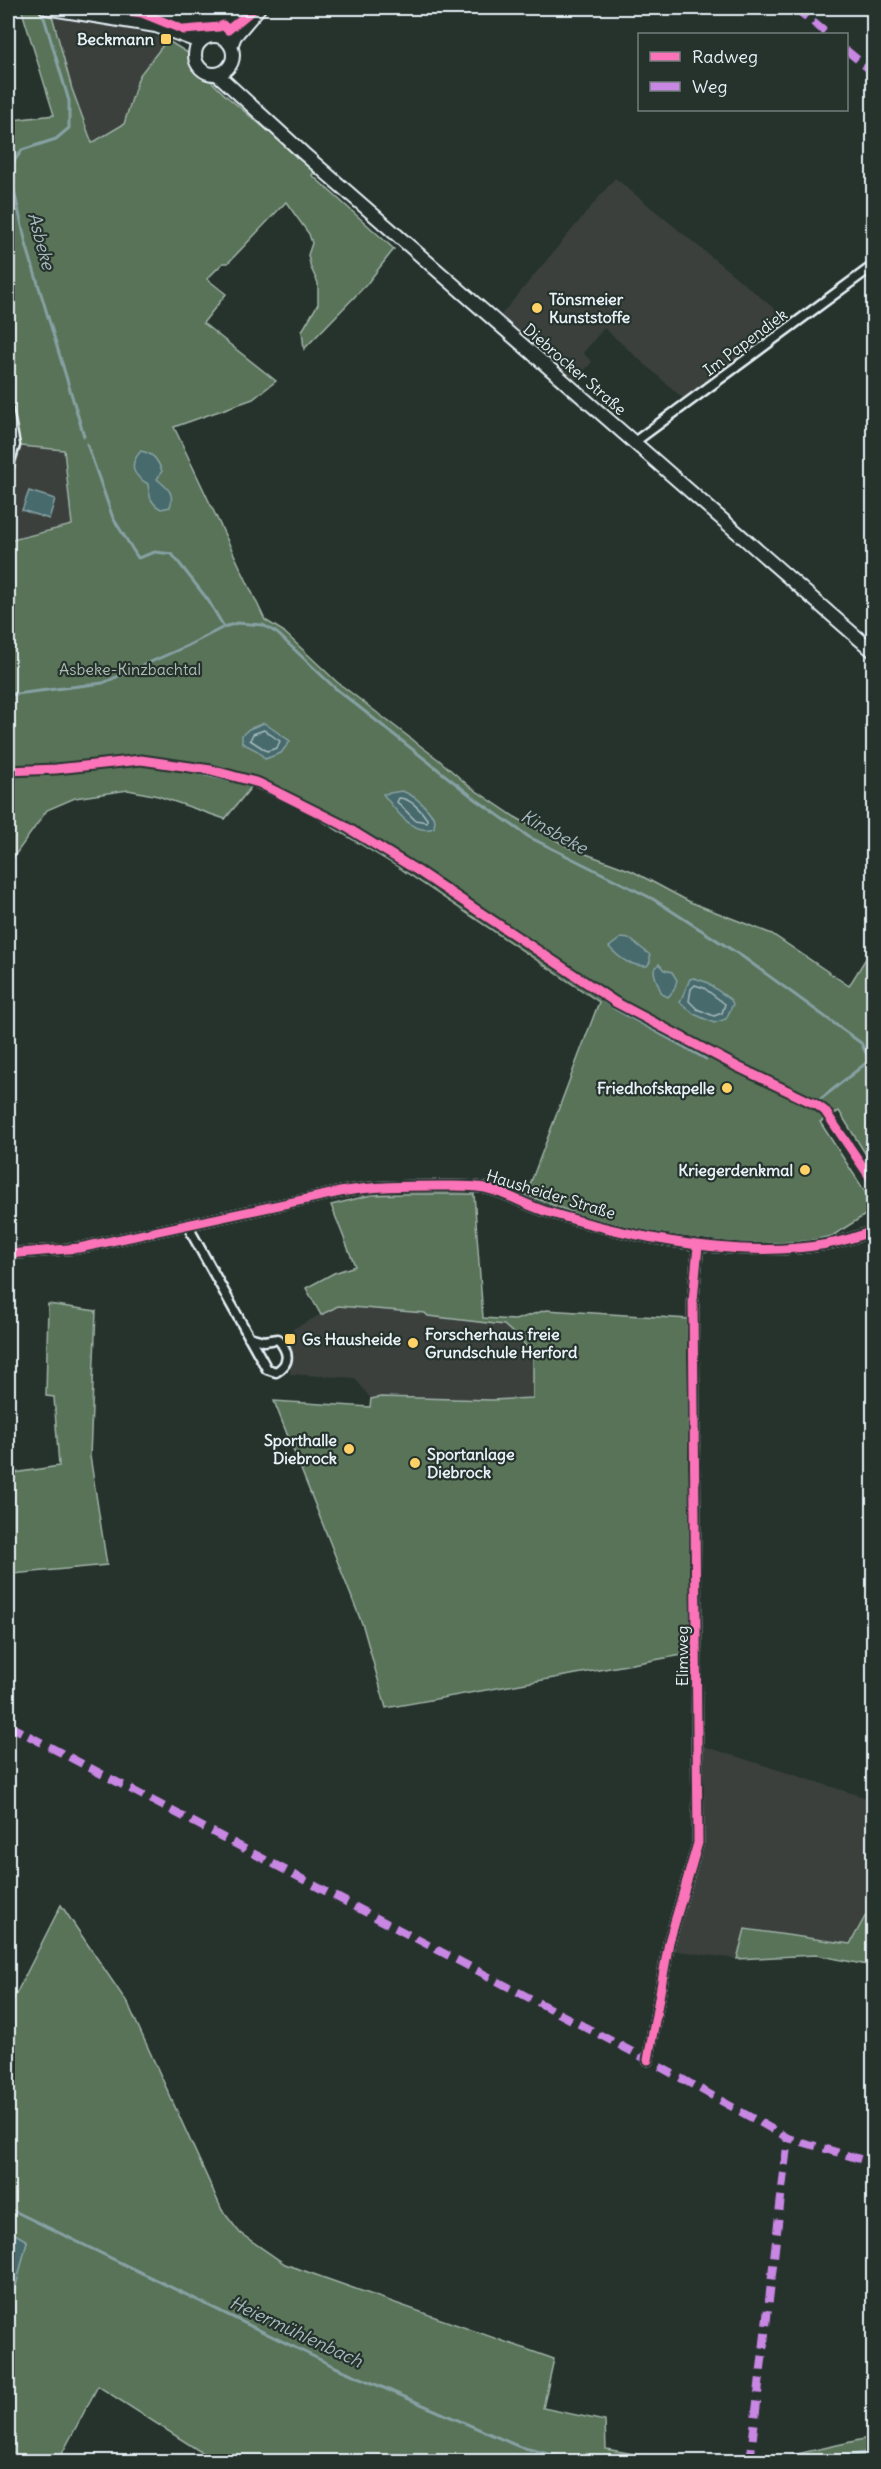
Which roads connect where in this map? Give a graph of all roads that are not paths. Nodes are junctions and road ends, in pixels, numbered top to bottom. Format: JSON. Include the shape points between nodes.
{"nodes":[{"id":1,"x":53,"y":8,"type":"edge"},
{"id":2,"x":257,"y":8,"type":"edge"},
{"id":3,"x":220,"y":37,"type":"junction"},
{"id":4,"x":231,"y":46,"type":"junction"},
{"id":5,"x":197,"y":47,"type":"junction"},
{"id":6,"x":229,"y":66,"type":"junction"},
{"id":7,"x":217,"y":74,"type":"junction"},
{"id":8,"x":256,"y":109,"type":"junction"},
{"id":9,"x":873,"y":265,"type":"edge"},
{"id":10,"x":8,"y":410,"type":"edge"},
{"id":11,"x":633,"y":443,"type":"junction"},
{"id":12,"x":8,"y":466,"type":"edge"},
{"id":13,"x":873,"y":652,"type":"edge"},
{"id":14,"x":190,"y":1225,"type":"junction"},
{"id":15,"x":873,"y":1230,"type":"edge"},
{"id":16,"x":698,"y":1246,"type":"junction"},
{"id":17,"x":8,"y":1254,"type":"edge"},
{"id":18,"x":249,"y":1337,"type":"junction"},
{"id":19,"x":648,"y":2060,"type":"dead end"}],
"edges":[{"from":1,"to":5,"type":"main road","via":[[156,26]]},
{"from":2,"to":3,"type":"main road"},
{"from":2,"to":4,"type":"main road"},
{"from":3,"to":4,"type":"main road"},
{"from":3,"to":5,"type":"main road","via":[[206,37]]},
{"from":4,"to":6,"type":"main road"},
{"from":5,"to":7,"type":"main road","via":[[195,59],[203,71]]},
{"from":6,"to":7,"type":"main road"},
{"from":6,"to":8,"type":"main road","name":"Diebrocker Straße"},
{"from":7,"to":8,"type":"main road","name":"Diebrocker Straße"},
{"from":8,"to":11,"type":"main road","name":"Diebrocker Straße"},
{"from":9,"to":11,"type":"street","name":"Im Papendiek"},
{"from":10,"to":12,"type":"street","via":[[15,445]]},
{"from":11,"to":13,"type":"main road","name":"Diebrocker Straße"},
{"from":14,"to":16,"type":"street","name":"Hausheider Straße","via":[[367,1187],[462,1186],[496,1191],[577,1221]]},
{"from":14,"to":17,"type":"street","name":"Hausheider Straße","via":[[79,1248]]},
{"from":14,"to":18,"type":"street"},
{"from":15,"to":16,"type":"street","name":"Hausheider Straße","via":[[813,1245]]},
{"from":16,"to":19,"type":"street","name":"Elimweg","via":[[693,1301],[698,1843],[669,1942]]},
{"from":18,"to":18,"type":"street","via":[[267,1369],[276,1372],[284,1367],[288,1359],[286,1349],[278,1339]]}]}
